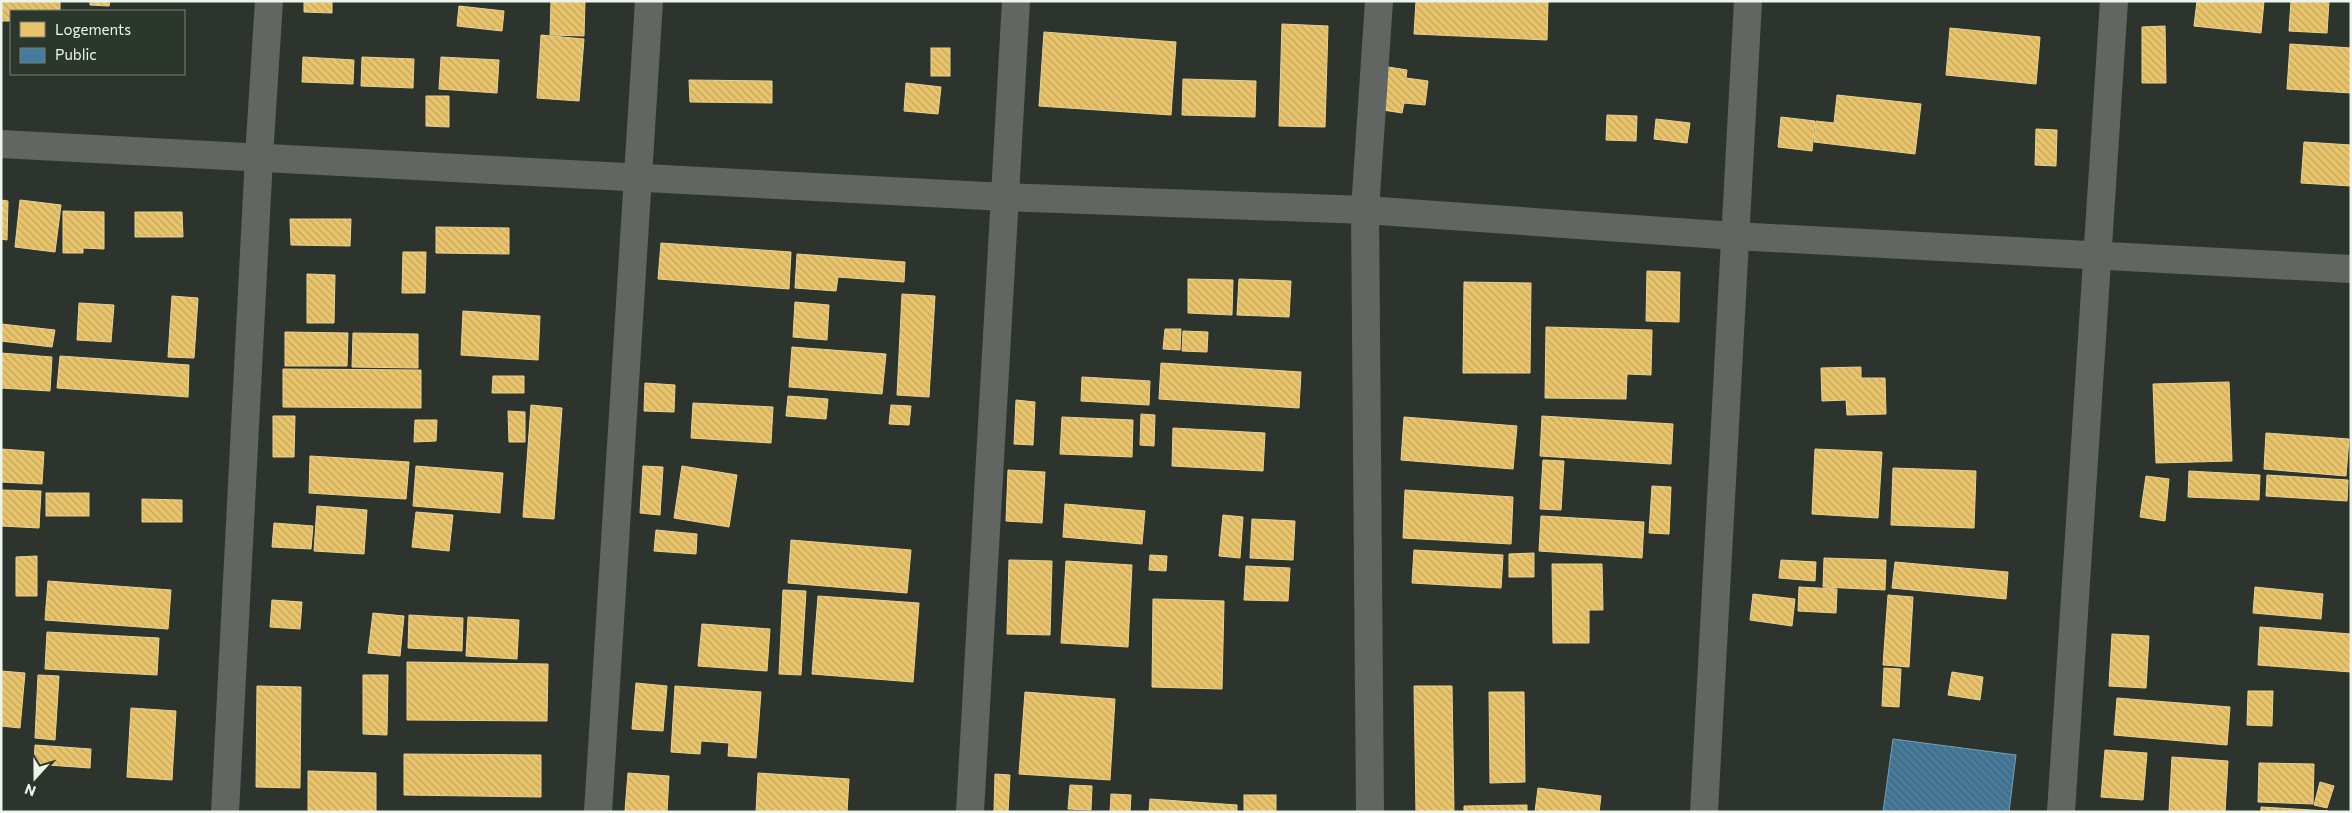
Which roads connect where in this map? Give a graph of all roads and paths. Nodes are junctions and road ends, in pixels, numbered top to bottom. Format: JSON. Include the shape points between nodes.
{"nodes":[{"id":1,"x":269,"y":1,"type":"edge"},
{"id":2,"x":649,"y":1,"type":"edge"},
{"id":3,"x":1016,"y":1,"type":"edge"},
{"id":4,"x":1379,"y":1,"type":"edge"},
{"id":5,"x":1748,"y":1,"type":"edge"},
{"id":6,"x":2114,"y":1,"type":"edge"},
{"id":7,"x":1,"y":144,"type":"edge"},
{"id":8,"x":258,"y":158,"type":"junction"},
{"id":9,"x":639,"y":178,"type":"junction"},
{"id":10,"x":1005,"y":197,"type":"junction"},
{"id":11,"x":1364,"y":210,"type":"junction"},
{"id":12,"x":1735,"y":236,"type":"junction"},
{"id":13,"x":2098,"y":255,"type":"junction"},
{"id":14,"x":2351,"y":269,"type":"edge"},
{"id":15,"x":225,"y":812,"type":"edge"},
{"id":16,"x":598,"y":812,"type":"edge"},
{"id":17,"x":970,"y":812,"type":"edge"},
{"id":18,"x":1370,"y":812,"type":"edge"},
{"id":19,"x":1704,"y":812,"type":"edge"},
{"id":20,"x":2061,"y":812,"type":"edge"}],
"edges":[{"from":1,"to":8,"type":"street"},
{"from":2,"to":9,"type":"street"},
{"from":3,"to":10,"type":"street"},
{"from":4,"to":11,"type":"street"},
{"from":5,"to":12,"type":"street"},
{"from":6,"to":13,"type":"street"},
{"from":7,"to":8,"type":"street"},
{"from":8,"to":9,"type":"street"},
{"from":8,"to":15,"type":"street"},
{"from":9,"to":10,"type":"street"},
{"from":9,"to":16,"type":"street"},
{"from":10,"to":11,"type":"street"},
{"from":10,"to":17,"type":"street"},
{"from":11,"to":12,"type":"street"},
{"from":11,"to":18,"type":"street"},
{"from":12,"to":13,"type":"street"},
{"from":12,"to":19,"type":"street"},
{"from":13,"to":14,"type":"street"},
{"from":13,"to":20,"type":"street"}]}
